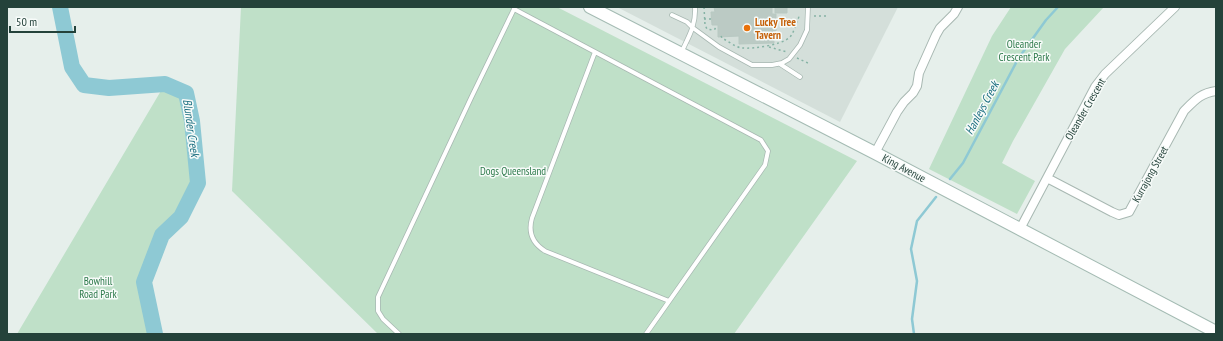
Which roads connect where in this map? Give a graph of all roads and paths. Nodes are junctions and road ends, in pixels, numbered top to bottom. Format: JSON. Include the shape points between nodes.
{"nodes":[{"id":1,"x":590,"y":7,"type":"edge"},
{"id":2,"x":695,"y":7,"type":"edge"},
{"id":3,"x":704,"y":7,"type":"edge"},
{"id":4,"x":808,"y":7,"type":"edge"},
{"id":5,"x":958,"y":7,"type":"edge"},
{"id":6,"x":1175,"y":7,"type":"edge"},
{"id":7,"x":515,"y":8,"type":"edge"},
{"id":8,"x":672,"y":14,"type":"dead end"},
{"id":9,"x":808,"y":16,"type":"junction"},
{"id":10,"x":826,"y":16,"type":"dead end"},
{"id":11,"x":704,"y":19,"type":"junction"},
{"id":12,"x":712,"y":19,"type":"dead end"},
{"id":13,"x":716,"y":25,"type":"dead end"},
{"id":14,"x":693,"y":28,"type":"junction"},
{"id":15,"x":721,"y":36,"type":"dead end"},
{"id":16,"x":768,"y":46,"type":"junction"},
{"id":17,"x":596,"y":52,"type":"junction"},
{"id":18,"x":680,"y":54,"type":"junction"},
{"id":19,"x":792,"y":55,"type":"junction"},
{"id":20,"x":780,"y":64,"type":"junction"},
{"id":21,"x":810,"y":64,"type":"dead end"},
{"id":22,"x":800,"y":77,"type":"dead end"},
{"id":23,"x":1216,"y":91,"type":"edge"},
{"id":24,"x":875,"y":153,"type":"junction"},
{"id":25,"x":1047,"y":178,"type":"junction"},
{"id":26,"x":1020,"y":229,"type":"junction"},
{"id":27,"x":669,"y":301,"type":"junction"},
{"id":28,"x":1216,"y":332,"type":"edge"},
{"id":29,"x":399,"y":334,"type":"edge"},
{"id":30,"x":646,"y":334,"type":"edge"}],
"edges":[{"from":1,"to":18,"type":"street","name":"King Avenue"},
{"from":2,"to":14,"type":"lane","via":[[696,18]]},
{"from":3,"to":11,"type":"path"},
{"from":4,"to":9,"type":"lane"},
{"from":5,"to":24,"type":"street","via":[[936,34],[913,94],[897,112]]},
{"from":6,"to":25,"type":"street","name":"Oleander Crescent","via":[[1105,74],[1095,87]]},
{"from":7,"to":17,"type":"lane"},
{"from":7,"to":29,"type":"lane","via":[[378,298],[378,311]]},
{"from":8,"to":14,"type":"lane"},
{"from":9,"to":10,"type":"path"},
{"from":9,"to":16,"type":"path","via":[[799,17],[794,31],[786,40]]},
{"from":9,"to":19,"type":"lane","via":[[807,30]]},
{"from":11,"to":12,"type":"path"},
{"from":11,"to":13,"type":"path","via":[[707,29],[714,30]]},
{"from":14,"to":18,"type":"lane"},
{"from":14,"to":20,"type":"lane","via":[[719,47],[752,64]]},
{"from":15,"to":16,"type":"path","via":[[741,48]]},
{"from":16,"to":19,"type":"path"},
{"from":17,"to":27,"type":"lane","via":[[532,218],[530,230],[537,246],[545,251]]},
{"from":17,"to":27,"type":"lane","via":[[761,140],[768,151],[765,165]]},
{"from":18,"to":24,"type":"street","name":"King Avenue"},
{"from":19,"to":20,"type":"lane"},
{"from":19,"to":21,"type":"path"},
{"from":20,"to":22,"type":"lane"},
{"from":23,"to":25,"type":"street","name":"Kurrajong Street","via":[[1206,93],[1184,111],[1129,212],[1119,215]]},
{"from":24,"to":26,"type":"street","name":"King Avenue"},
{"from":25,"to":26,"type":"street","name":"Oleander Crescent"},
{"from":26,"to":28,"type":"street","name":"King Avenue"},
{"from":27,"to":30,"type":"lane"}]}
